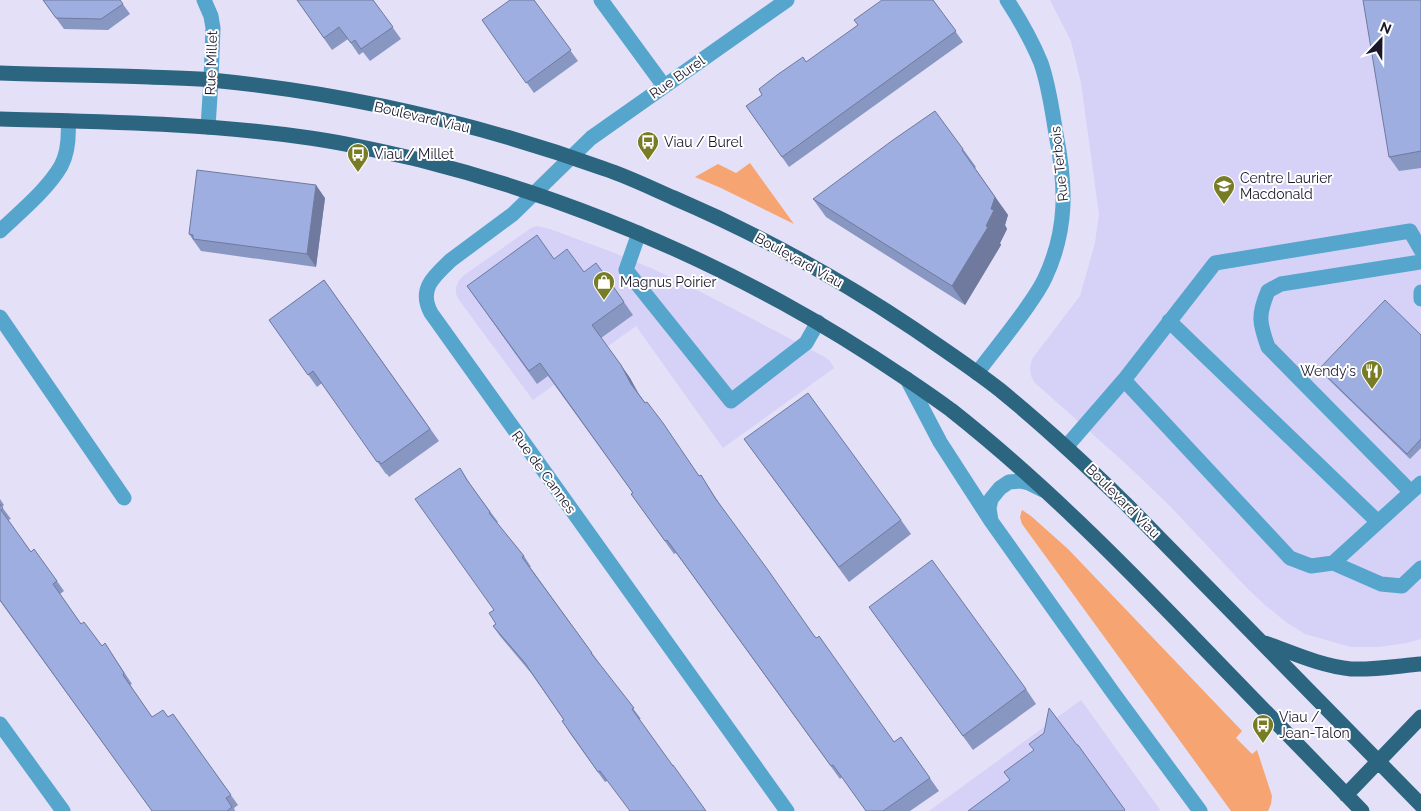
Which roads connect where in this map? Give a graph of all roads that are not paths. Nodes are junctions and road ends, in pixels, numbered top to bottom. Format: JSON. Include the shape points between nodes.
{"nodes":[{"id":1,"x":204,"y":0,"type":"edge"},
{"id":2,"x":601,"y":0,"type":"edge"},
{"id":3,"x":787,"y":0,"type":"edge"},
{"id":4,"x":1007,"y":0,"type":"edge"},
{"id":5,"x":0,"y":73,"type":"edge"},
{"id":6,"x":211,"y":80,"type":"junction"},
{"id":7,"x":664,"y":86,"type":"junction"},
{"id":8,"x":0,"y":119,"type":"edge"},
{"id":9,"x":68,"y":121,"type":"junction"},
{"id":10,"x":208,"y":127,"type":"junction"},
{"id":11,"x":571,"y":157,"type":"junction"},
{"id":12,"x":534,"y":193,"type":"junction"},
{"id":13,"x":1416,"y":229,"type":"edge"},
{"id":14,"x":0,"y":231,"type":"edge"},
{"id":15,"x":639,"y":233,"type":"junction"},
{"id":16,"x":1421,"y":250,"type":"edge"},
{"id":17,"x":1421,"y":262,"type":"edge"},
{"id":18,"x":1421,"y":292,"type":"edge"},
{"id":19,"x":1421,"y":299,"type":"edge"},
{"id":20,"x":0,"y":317,"type":"edge"},
{"id":21,"x":1169,"y":321,"type":"junction"},
{"id":22,"x":818,"y":322,"type":"junction"},
{"id":23,"x":977,"y":373,"type":"junction"},
{"id":24,"x":907,"y":379,"type":"junction"},
{"id":25,"x":1124,"y":380,"type":"junction"},
{"id":26,"x":1066,"y":447,"type":"junction"},
{"id":27,"x":1416,"y":488,"type":"edge"},
{"id":28,"x":1045,"y":490,"type":"junction"},
{"id":29,"x":124,"y":498,"type":"dead end"},
{"id":30,"x":990,"y":521,"type":"junction"},
{"id":31,"x":1378,"y":522,"type":"junction"},
{"id":32,"x":1333,"y":563,"type":"junction"},
{"id":33,"x":1421,"y":568,"type":"edge"},
{"id":34,"x":1261,"y":642,"type":"junction"},
{"id":35,"x":1421,"y":664,"type":"edge"},
{"id":36,"x":1421,"y":717,"type":"edge"},
{"id":37,"x":0,"y":724,"type":"edge"},
{"id":38,"x":1379,"y":761,"type":"junction"},
{"id":39,"x":1346,"y":795,"type":"junction"},
{"id":40,"x":1421,"y":805,"type":"edge"},
{"id":41,"x":63,"y":811,"type":"edge"},
{"id":42,"x":787,"y":811,"type":"edge"},
{"id":43,"x":1200,"y":811,"type":"edge"},
{"id":44,"x":1362,"y":811,"type":"edge"}],
"edges":[{"from":1,"to":6,"type":"street","name":"Rue Millet","via":[[213,28]]},
{"from":2,"to":7,"type":"street"},
{"from":3,"to":7,"type":"street","name":"Rue Burel"},
{"from":4,"to":23,"type":"street","name":"Rue Terbois","via":[[1035,50],[1046,81],[1061,165],[1062,226],[1044,280]]},
{"from":5,"to":6,"type":"main road","name":"Boulevard Viau"},
{"from":6,"to":10,"type":"street","name":"Rue Millet"},
{"from":6,"to":11,"type":"main road","name":"Boulevard Viau","via":[[388,108]]},
{"from":7,"to":11,"type":"street","name":"Rue Burel","via":[[591,138]]},
{"from":8,"to":9,"type":"main road"},
{"from":9,"to":10,"type":"main road"},
{"from":9,"to":14,"type":"street","via":[[62,165]]},
{"from":10,"to":12,"type":"main road","via":[[314,138],[374,150],[444,166]]},
{"from":11,"to":12,"type":"street","name":"Rue de Cannes"},
{"from":11,"to":23,"type":"main road","name":"Boulevard Viau","via":[[658,190],[761,238],[864,296]]},
{"from":12,"to":15,"type":"main road"},
{"from":12,"to":42,"type":"street","name":"Rue de Cannes","via":[[513,214],[451,260],[435,276],[426,290],[428,308]]},
{"from":13,"to":16,"type":"street"},
{"from":13,"to":21,"type":"street","via":[[1215,263]]},
{"from":15,"to":22,"type":"main road","via":[[743,281]]},
{"from":15,"to":22,"type":"street","via":[[626,270],[731,401],[806,343]]},
{"from":17,"to":27,"type":"street","via":[[1281,284],[1268,291],[1260,325],[1268,347]]},
{"from":18,"to":19,"type":"street"},
{"from":20,"to":29,"type":"street"},
{"from":21,"to":25,"type":"street"},
{"from":21,"to":31,"type":"street"},
{"from":22,"to":24,"type":"main road"},
{"from":23,"to":26,"type":"main road","name":"Boulevard Viau"},
{"from":24,"to":28,"type":"main road","via":[[946,406]]},
{"from":24,"to":30,"type":"street","via":[[940,442]]},
{"from":25,"to":26,"type":"street"},
{"from":25,"to":32,"type":"street","via":[[1290,558],[1311,566]]},
{"from":26,"to":34,"type":"main road","name":"Boulevard Viau"},
{"from":27,"to":31,"type":"street"},
{"from":28,"to":30,"type":"street","via":[[1020,481],[1009,482],[991,499]]},
{"from":28,"to":39,"type":"main road","via":[[1170,612]]},
{"from":30,"to":43,"type":"street"},
{"from":31,"to":32,"type":"street"},
{"from":32,"to":33,"type":"street","via":[[1381,584],[1402,586]]},
{"from":34,"to":35,"type":"main road","via":[[1320,662],[1351,668]]},
{"from":34,"to":38,"type":"main road","name":"Boulevard Viau"},
{"from":36,"to":38,"type":"main road"},
{"from":37,"to":41,"type":"street"},
{"from":38,"to":39,"type":"main road"},
{"from":38,"to":40,"type":"main road","name":"Boulevard Viau"},
{"from":39,"to":44,"type":"main road"}]}
